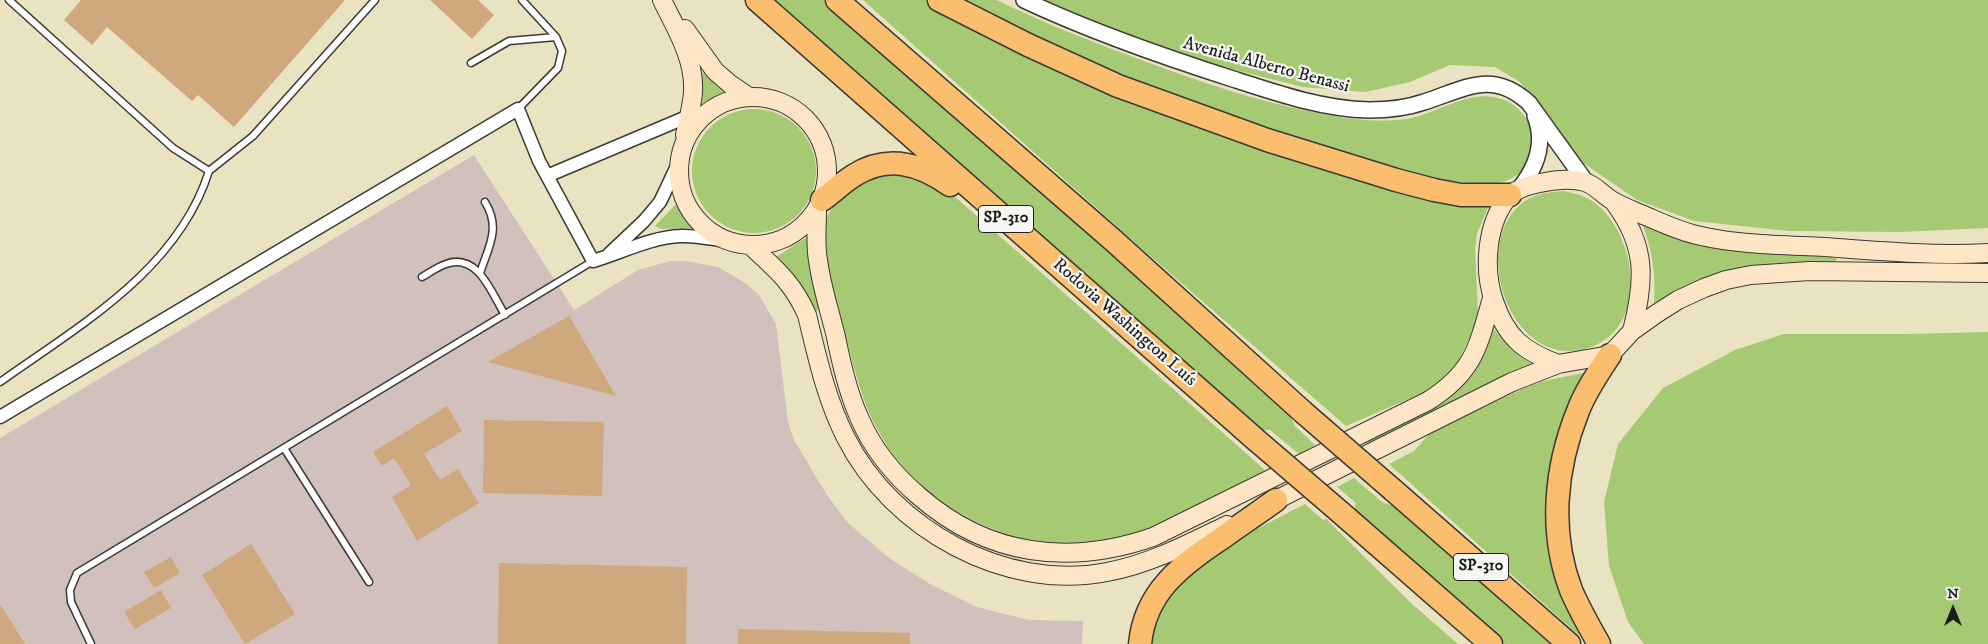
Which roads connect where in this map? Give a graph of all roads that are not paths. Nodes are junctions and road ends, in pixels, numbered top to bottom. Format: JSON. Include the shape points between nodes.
{"nodes":[{"id":1,"x":9,"y":0,"type":"edge"},
{"id":2,"x":375,"y":0,"type":"edge"},
{"id":3,"x":522,"y":0,"type":"edge"},
{"id":4,"x":662,"y":0,"type":"edge"},
{"id":5,"x":758,"y":0,"type":"edge"},
{"id":6,"x":837,"y":0,"type":"edge"},
{"id":7,"x":939,"y":0,"type":"edge"},
{"id":8,"x":1024,"y":0,"type":"edge"},
{"id":9,"x":556,"y":37,"type":"junction"},
{"id":10,"x":471,"y":63,"type":"dead end"},
{"id":11,"x":749,"y":97,"type":"junction"},
{"id":12,"x":1529,"y":103,"type":"junction"},
{"id":13,"x":518,"y":109,"type":"junction"},
{"id":14,"x":709,"y":111,"type":"junction"},
{"id":15,"x":689,"y":116,"type":"junction"},
{"id":16,"x":684,"y":142,"type":"junction"},
{"id":17,"x":678,"y":164,"type":"junction"},
{"id":18,"x":209,"y":171,"type":"junction"},
{"id":19,"x":547,"y":176,"type":"junction"},
{"id":20,"x":1586,"y":182,"type":"junction"},
{"id":21,"x":1514,"y":192,"type":"junction"},
{"id":22,"x":485,"y":202,"type":"dead end"},
{"id":23,"x":1614,"y":202,"type":"junction"},
{"id":24,"x":820,"y":206,"type":"junction"},
{"id":25,"x":727,"y":241,"type":"junction"},
{"id":26,"x":751,"y":246,"type":"junction"},
{"id":27,"x":1988,"y":253,"type":"edge"},
{"id":28,"x":599,"y":259,"type":"junction"},
{"id":29,"x":1061,"y":267,"type":"junction"},
{"id":30,"x":480,"y":273,"type":"junction"},
{"id":31,"x":1988,"y":273,"type":"edge"},
{"id":32,"x":422,"y":278,"type":"dead end"},
{"id":33,"x":1492,"y":298,"type":"junction"},
{"id":34,"x":505,"y":315,"type":"junction"},
{"id":35,"x":1632,"y":332,"type":"junction"},
{"id":36,"x":1610,"y":355,"type":"junction"},
{"id":37,"x":1558,"y":364,"type":"junction"},
{"id":38,"x":0,"y":382,"type":"edge"},
{"id":39,"x":0,"y":417,"type":"edge"},
{"id":40,"x":284,"y":448,"type":"junction"},
{"id":41,"x":1276,"y":500,"type":"junction"},
{"id":42,"x":369,"y":582,"type":"dead end"},
{"id":43,"x":91,"y":644,"type":"edge"},
{"id":44,"x":1140,"y":644,"type":"edge"},
{"id":45,"x":1491,"y":644,"type":"edge"},
{"id":46,"x":1570,"y":644,"type":"edge"},
{"id":47,"x":1599,"y":644,"type":"edge"}],
"edges":[{"from":1,"to":18,"type":"lane","via":[[173,148]]},
{"from":2,"to":18,"type":"lane","via":[[253,136]]},
{"from":3,"to":9,"type":"lane"},
{"from":4,"to":11,"type":"main road","via":[[715,70]]},
{"from":4,"to":15,"type":"main road","via":[[693,74]]},
{"from":5,"to":29,"type":"highway","name":"Rodovia Washington Luís","number":"SP-310"},
{"from":6,"to":46,"type":"highway","number":"SP-310","bridge":true},
{"from":7,"to":21,"type":"highway","via":[[1118,86],[1267,140],[1434,190],[1461,195]]},
{"from":8,"to":12,"type":"street","name":"Avenida Alberto Benassi","via":[[1153,54],[1322,104],[1368,110],[1388,109],[1410,106],[1476,84],[1489,83],[1504,86]]},
{"from":9,"to":10,"type":"lane","via":[[509,41]]},
{"from":9,"to":13,"type":"lane","via":[[562,51],[558,68]]},
{"from":11,"to":14,"type":"main road","via":[[728,101]]},
{"from":11,"to":24,"type":"main road","via":[[771,99],[791,107],[808,120],[820,138],[827,158],[828,180]]},
{"from":12,"to":20,"type":"street","name":"Avenida Alberto Benassi"},
{"from":12,"to":21,"type":"street","via":[[1538,124],[1539,154]]},
{"from":13,"to":19,"type":"street"},
{"from":13,"to":39,"type":"street"},
{"from":14,"to":15,"type":"street"},
{"from":14,"to":16,"type":"main road","via":[[694,125]]},
{"from":15,"to":16,"type":"main road"},
{"from":15,"to":19,"type":"street"},
{"from":16,"to":17,"type":"main road"},
{"from":17,"to":25,"type":"main road","via":[[680,189],[690,211],[706,229]]},
{"from":17,"to":28,"type":"street","via":[[660,202],[644,221]]},
{"from":18,"to":38,"type":"lane","via":[[204,189],[182,228],[151,266],[120,296]]},
{"from":19,"to":28,"type":"street"},
{"from":20,"to":21,"type":"main road","via":[[1557,180]]},
{"from":20,"to":23,"type":"main road"},
{"from":21,"to":33,"type":"main road","via":[[1500,210],[1492,229],[1488,250]]},
{"from":22,"to":30,"type":"lane","via":[[494,224]]},
{"from":23,"to":27,"type":"main road","via":[[1673,228],[1730,241],[1898,252]]},
{"from":23,"to":35,"type":"main road","via":[[1627,219],[1639,256],[1642,282]]},
{"from":24,"to":26,"type":"main road","via":[[805,226],[789,237],[771,244]]},
{"from":24,"to":29,"type":"highway","via":[[853,176],[873,167],[910,164],[926,169],[946,182]]},
{"from":24,"to":33,"type":"main road","via":[[817,258],[847,385],[875,448],[895,475],[933,509],[974,533],[1018,549],[1096,552],[1153,537],[1428,401],[1468,367]]},
{"from":25,"to":26,"type":"main road"},
{"from":25,"to":28,"type":"street","via":[[678,236]]},
{"from":26,"to":41,"type":"main road","via":[[790,283],[801,301],[834,412],[859,462],[896,506],[955,547],[1020,570],[1064,575],[1106,573],[1172,552]]},
{"from":28,"to":34,"type":"lane"},
{"from":29,"to":45,"type":"highway","name":"Rodovia Washington Luís","number":"SP-310","bridge":true},
{"from":30,"to":32,"type":"lane","via":[[464,263],[454,262]]},
{"from":30,"to":34,"type":"lane"},
{"from":31,"to":35,"type":"main road","via":[[1844,270],[1751,275],[1704,288],[1678,300]]},
{"from":33,"to":37,"type":"main road","via":[[1508,332],[1521,346],[1537,357]]},
{"from":34,"to":40,"type":"lane"},
{"from":35,"to":36,"type":"main road"},
{"from":36,"to":37,"type":"main road"},
{"from":36,"to":47,"type":"highway","via":[[1578,410],[1561,464],[1558,494],[1562,560],[1571,589]]},
{"from":37,"to":41,"type":"main road","via":[[1486,394]]},
{"from":40,"to":42,"type":"lane"},
{"from":40,"to":43,"type":"lane","via":[[77,573],[70,590],[72,602]]},
{"from":41,"to":44,"type":"highway","via":[[1195,556],[1166,582],[1147,613]]}]}
